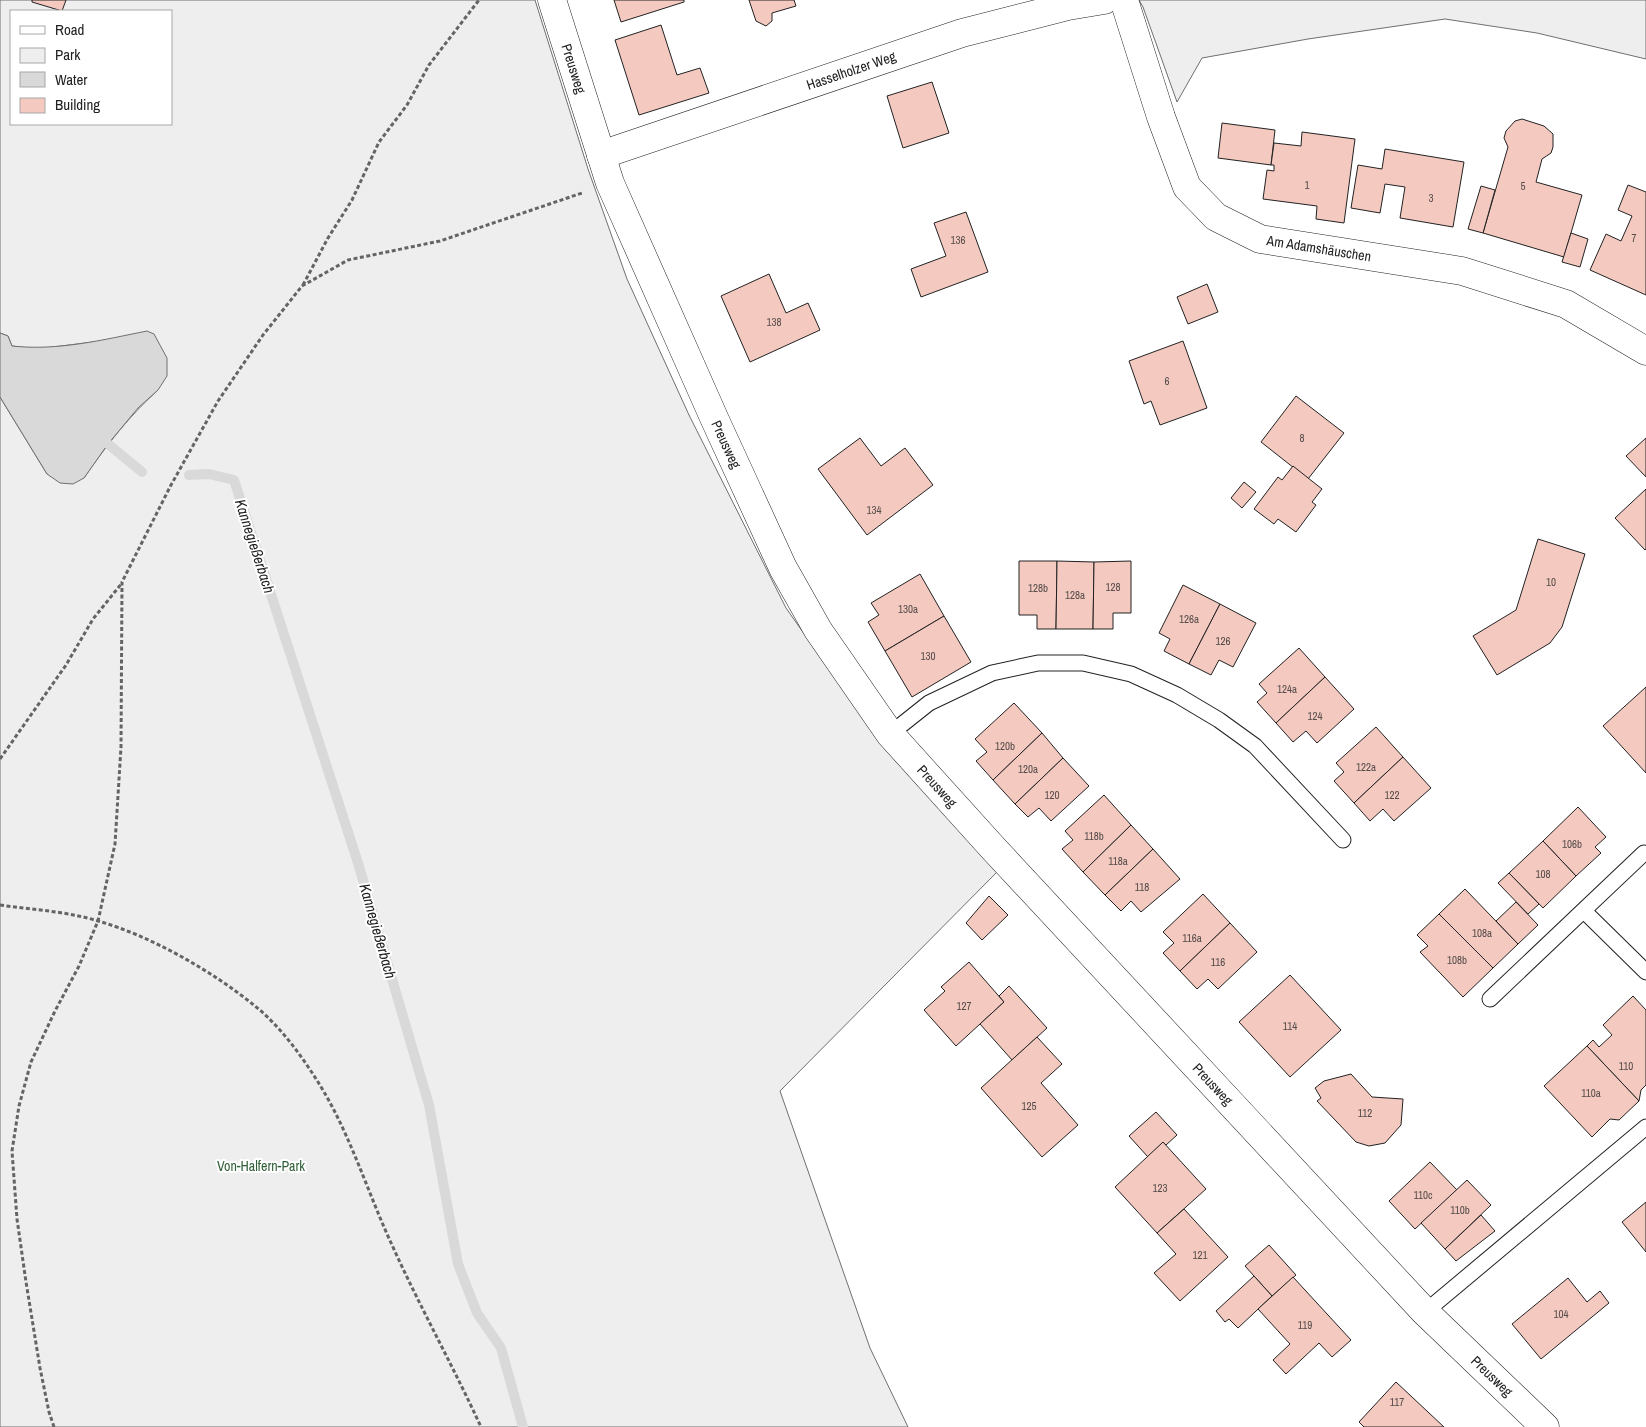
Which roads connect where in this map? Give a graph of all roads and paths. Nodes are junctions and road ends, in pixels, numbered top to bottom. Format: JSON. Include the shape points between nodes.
{"nodes":[{"id":1,"x":480,"y":0,"type":"edge"},
{"id":2,"x":552,"y":0,"type":"edge"},
{"id":3,"x":1104,"y":0,"type":"edge"},
{"id":4,"x":1124,"y":0,"type":"edge"},
{"id":5,"x":601,"y":155,"type":"junction"},
{"id":6,"x":610,"y":183,"type":"junction"},
{"id":7,"x":302,"y":286,"type":"junction"},
{"id":8,"x":1646,"y":351,"type":"edge"},
{"id":9,"x":122,"y":582,"type":"junction"},
{"id":10,"x":890,"y":734,"type":"junction"},
{"id":11,"x":0,"y":759,"type":"edge"},
{"id":12,"x":1343,"y":840,"type":"dead end"},
{"id":13,"x":1644,"y":853,"type":"dead end"},
{"id":14,"x":0,"y":905,"type":"edge"},
{"id":15,"x":1584,"y":911,"type":"junction"},
{"id":16,"x":98,"y":921,"type":"junction"},
{"id":17,"x":1646,"y":972,"type":"edge"},
{"id":18,"x":1490,"y":999,"type":"dead end"},
{"id":19,"x":1646,"y":1126,"type":"edge"},
{"id":20,"x":1425,"y":1312,"type":"junction"},
{"id":21,"x":54,"y":1427,"type":"edge"},
{"id":22,"x":481,"y":1427,"type":"edge"},
{"id":23,"x":1545,"y":1427,"type":"edge"}],
"edges":[{"from":1,"to":7,"type":"path","via":[[429,65],[407,105],[379,142],[352,200]]},
{"from":2,"to":5,"type":"street","name":"Preusweg"},
{"from":3,"to":5,"type":"street","name":"Hasselholzer Weg","via":[[962,33]]},
{"from":4,"to":8,"type":"street","name":"Am Adamshäuschen","via":[[1187,187],[1216,217],[1260,239],[1462,271],[1566,304]]},
{"from":5,"to":6,"type":"street","name":"Preusweg"},
{"from":6,"to":7,"type":"path","via":[[440,241],[348,260]]},
{"from":6,"to":10,"type":"street","name":"Preusweg","via":[[782,568],[818,630]]},
{"from":7,"to":9,"type":"path","via":[[263,335],[218,401]]},
{"from":9,"to":11,"type":"path","via":[[93,619],[66,665]]},
{"from":9,"to":16,"type":"path","via":[[115,844]]},
{"from":10,"to":12,"type":"lane","via":[[929,703],[992,672],[1038,663],[1083,664],[1131,674],[1177,695],[1255,746]]},
{"from":10,"to":20,"type":"street","name":"Preusweg","via":[[992,848]]},
{"from":13,"to":15,"type":"lane"},
{"from":14,"to":16,"type":"path","via":[[59,912]]},
{"from":15,"to":17,"type":"lane"},
{"from":15,"to":18,"type":"lane"},
{"from":16,"to":21,"type":"path","via":[[31,1062],[19,1106],[12,1152],[26,1282],[40,1368]]},
{"from":16,"to":22,"type":"path","via":[[154,943],[212,975],[256,1006],[285,1035],[318,1082],[346,1135],[392,1245]]},
{"from":19,"to":20,"type":"lane"},
{"from":20,"to":23,"type":"street","name":"Preusweg"}]}
